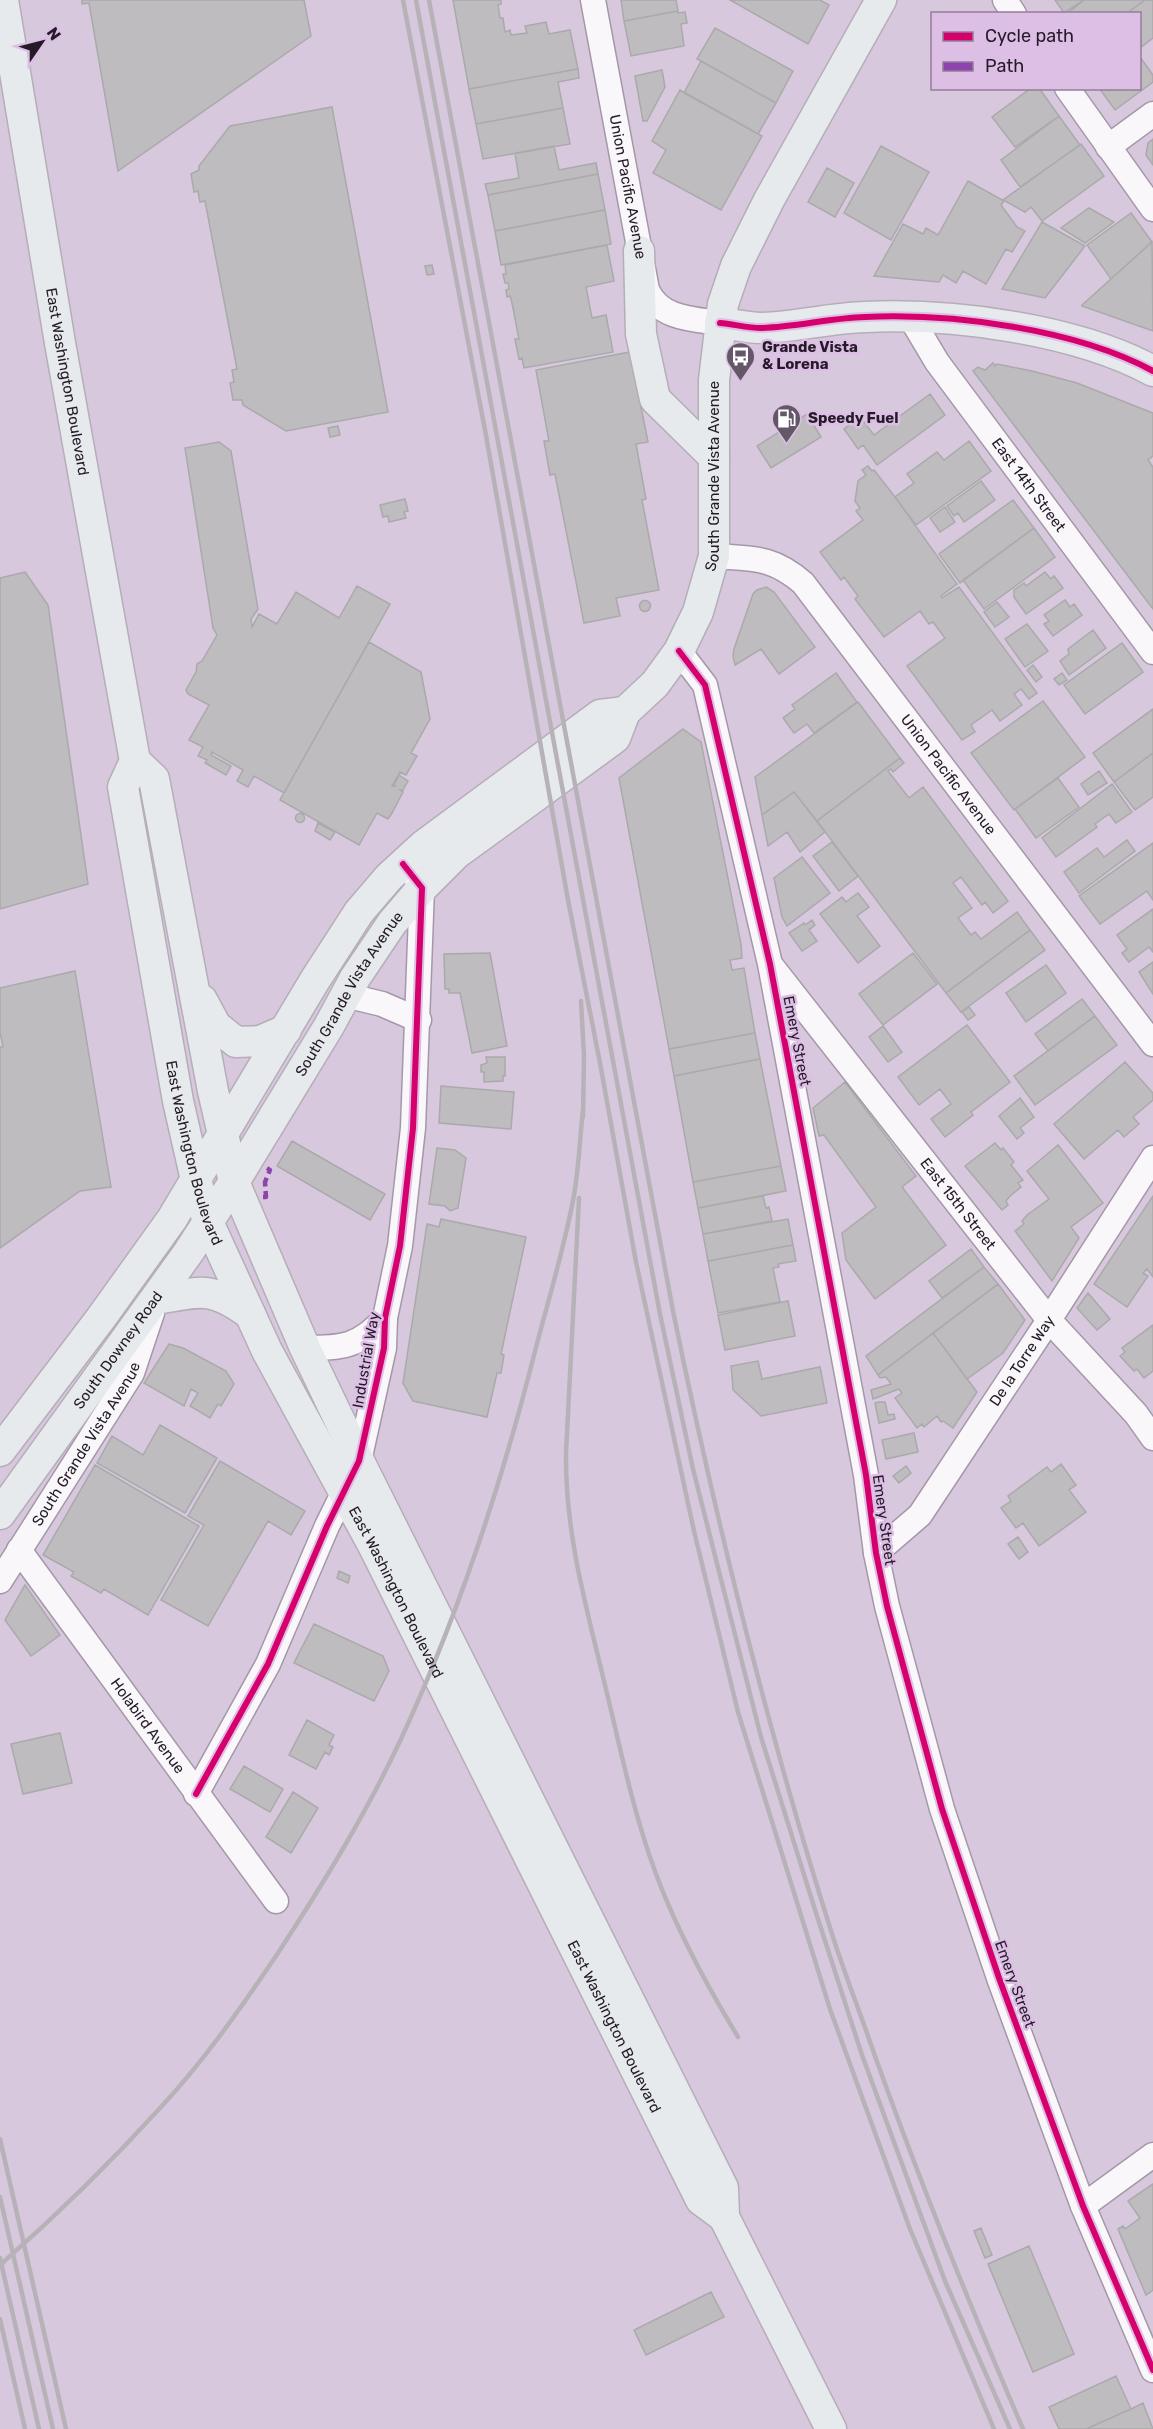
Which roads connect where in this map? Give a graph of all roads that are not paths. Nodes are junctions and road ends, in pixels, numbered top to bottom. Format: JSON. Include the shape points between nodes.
{"nodes":[{"id":1,"x":3,"y":0,"type":"edge"},
{"id":2,"x":593,"y":0,"type":"edge"},
{"id":3,"x":881,"y":0,"type":"edge"},
{"id":4,"x":1068,"y":90,"type":"edge"},
{"id":5,"x":1153,"y":114,"type":"edge"},
{"id":6,"x":1108,"y":147,"type":"junction"},
{"id":7,"x":1153,"y":209,"type":"edge"},
{"id":8,"x":639,"y":251,"type":"junction"},
{"id":9,"x":909,"y":315,"type":"junction"},
{"id":10,"x":720,"y":323,"type":"junction"},
{"id":11,"x":1153,"y":371,"type":"edge"},
{"id":12,"x":714,"y":457,"type":"junction"},
{"id":13,"x":714,"y":556,"type":"junction"},
{"id":14,"x":679,"y":651,"type":"junction"},
{"id":15,"x":1153,"y":651,"type":"edge"},
{"id":16,"x":625,"y":712,"type":"junction"},
{"id":17,"x":135,"y":761,"type":"junction"},
{"id":18,"x":403,"y":864,"type":"junction"},
{"id":19,"x":422,"y":888,"type":"junction"},
{"id":20,"x":770,"y":964,"type":"junction"},
{"id":21,"x":193,"y":982,"type":"junction"},
{"id":22,"x":345,"y":995,"type":"junction"},
{"id":23,"x":419,"y":1020,"type":"junction"},
{"id":24,"x":286,"y":1030,"type":"junction"},
{"id":25,"x":1153,"y":1044,"type":"edge"},
{"id":26,"x":223,"y":1136,"type":"junction"},
{"id":27,"x":1153,"y":1158,"type":"edge"},
{"id":28,"x":196,"y":1180,"type":"junction"},
{"id":29,"x":234,"y":1182,"type":"junction"},
{"id":30,"x":208,"y":1222,"type":"junction"},
{"id":31,"x":156,"y":1299,"type":"junction"},
{"id":32,"x":250,"y":1314,"type":"junction"},
{"id":33,"x":385,"y":1318,"type":"junction"},
{"id":34,"x":1049,"y":1320,"type":"junction"},
{"id":35,"x":305,"y":1348,"type":"junction"},
{"id":36,"x":1144,"y":1408,"type":"edge"},
{"id":37,"x":1153,"y":1438,"type":"edge"},
{"id":38,"x":0,"y":1451,"type":"edge"},
{"id":39,"x":359,"y":1461,"type":"junction"},
{"id":40,"x":344,"y":1491,"type":"junction"},
{"id":41,"x":0,"y":1514,"type":"edge"},
{"id":42,"x":19,"y":1550,"type":"junction"},
{"id":43,"x":876,"y":1553,"type":"junction"},
{"id":44,"x":0,"y":1581,"type":"edge"},
{"id":45,"x":196,"y":1794,"type":"junction"},
{"id":46,"x":276,"y":1901,"type":"dead end"},
{"id":47,"x":1153,"y":2155,"type":"edge"},
{"id":48,"x":1083,"y":2206,"type":"junction"},
{"id":49,"x":724,"y":2217,"type":"junction"},
{"id":50,"x":1153,"y":2370,"type":"edge"},
{"id":51,"x":831,"y":2429,"type":"edge"}],
"edges":[{"from":1,"to":17,"type":"main road","name":"East Washington Boulevard"},
{"from":2,"to":8,"type":"street","name":"Union Pacific Avenue"},
{"from":3,"to":10,"type":"main road","name":"South Grande Vista Avenue","via":[[736,266]]},
{"from":4,"to":6,"type":"street"},
{"from":5,"to":6,"type":"street"},
{"from":6,"to":7,"type":"street"},
{"from":8,"to":10,"type":"street","name":"Union Pacific Avenue","via":[[647,290],[655,304],[685,318]]},
{"from":8,"to":12,"type":"main road","via":[[641,334],[655,399]]},
{"from":9,"to":10,"type":"main road","via":[[760,328]]},
{"from":9,"to":11,"type":"main road","via":[[978,322],[1065,339],[1102,348]]},
{"from":9,"to":15,"type":"street","name":"East 14th Street","via":[[937,362]]},
{"from":10,"to":12,"type":"main road","name":"South Grande Vista Avenue","via":[[714,380]]},
{"from":12,"to":13,"type":"main road","name":"South Grande Vista Avenue"},
{"from":13,"to":14,"type":"main road","name":"South Grande Vista Avenue","via":[[698,612]]},
{"from":13,"to":25,"type":"street","name":"Union Pacific Avenue","via":[[763,560],[786,568],[803,583]]},
{"from":14,"to":16,"type":"main road","name":"South Grande Vista Avenue","via":[[655,684]]},
{"from":14,"to":20,"type":"street","name":"Emery Street","via":[[705,685]]},
{"from":16,"to":18,"type":"main road","via":[[600,715]]},
{"from":16,"to":19,"type":"main road","name":"South Grande Vista Avenue","via":[[615,738],[456,854]]},
{"from":17,"to":21,"type":"main road","name":"East Washington Boulevard","via":[[154,779]]},
{"from":17,"to":28,"type":"main road","name":"East Washington Boulevard","via":[[123,787],[178,1101]]},
{"from":18,"to":19,"type":"street"},
{"from":18,"to":24,"type":"main road","via":[[359,912]]},
{"from":19,"to":22,"type":"main road","name":"South Grande Vista Avenue","via":[[392,923]]},
{"from":19,"to":23,"type":"street","name":"Industrial Way"},
{"from":20,"to":34,"type":"street","name":"East 15th Street"},
{"from":20,"to":43,"type":"street","name":"Emery Street","via":[[864,1464]]},
{"from":21,"to":24,"type":"main road","via":[[216,1026],[236,1042],[260,1041]]},
{"from":21,"to":26,"type":"main road","name":"East Washington Boulevard"},
{"from":22,"to":23,"type":"street","via":[[382,1004]]},
{"from":22,"to":29,"type":"main road","name":"South Grande Vista Avenue"},
{"from":23,"to":33,"type":"street","name":"Industrial Way","via":[[413,1128],[400,1246]]},
{"from":24,"to":26,"type":"main road"},
{"from":26,"to":28,"type":"main road"},
{"from":26,"to":29,"type":"main road","name":"East Washington Boulevard"},
{"from":27,"to":34,"type":"street","name":"De la Torre Way"},
{"from":28,"to":30,"type":"main road","name":"East Washington Boulevard"},
{"from":28,"to":38,"type":"main road","via":[[101,1318]]},
{"from":29,"to":30,"type":"main road","name":"South Downey Road"},
{"from":29,"to":35,"type":"main road","name":"East Washington Boulevard"},
{"from":30,"to":31,"type":"main road","name":"South Downey Road"},
{"from":30,"to":32,"type":"main road","name":"East Washington Boulevard"},
{"from":31,"to":32,"type":"main road","via":[[209,1292],[230,1299]]},
{"from":31,"to":41,"type":"main road","name":"South Downey Road"},
{"from":31,"to":42,"type":"street","name":"South Grande Vista Avenue","via":[[132,1373]]},
{"from":32,"to":40,"type":"main road","name":"East Washington Boulevard"},
{"from":33,"to":35,"type":"street","name":"Industrial Way","via":[[358,1342],[341,1348]]},
{"from":33,"to":39,"type":"street","name":"Industrial Way","via":[[384,1348]]},
{"from":34,"to":36,"type":"street","name":"East 15th Street"},
{"from":34,"to":43,"type":"street","name":"De la Torre Way","via":[[920,1515]]},
{"from":35,"to":39,"type":"main road","name":"East Washington Boulevard"},
{"from":36,"to":37,"type":"street","name":"East 15th Street"},
{"from":39,"to":40,"type":"street","name":"Industrial Way"},
{"from":39,"to":49,"type":"main road","name":"East Washington Boulevard","via":[[723,2188]]},
{"from":40,"to":45,"type":"street","name":"Industrial Way","via":[[268,1664]]},
{"from":40,"to":49,"type":"main road","name":"East Washington Boulevard","via":[[701,2200]]},
{"from":42,"to":44,"type":"street","name":"South Grande Vista Avenue"},
{"from":42,"to":45,"type":"street","name":"Holabird Avenue"},
{"from":43,"to":48,"type":"street","name":"Emery Street","via":[[942,1809]]},
{"from":45,"to":46,"type":"street","name":"Holabird Avenue"},
{"from":47,"to":48,"type":"street"},
{"from":48,"to":50,"type":"street","name":"Emery Street"},
{"from":49,"to":51,"type":"main road","name":"East Washington Boulevard"}]}
